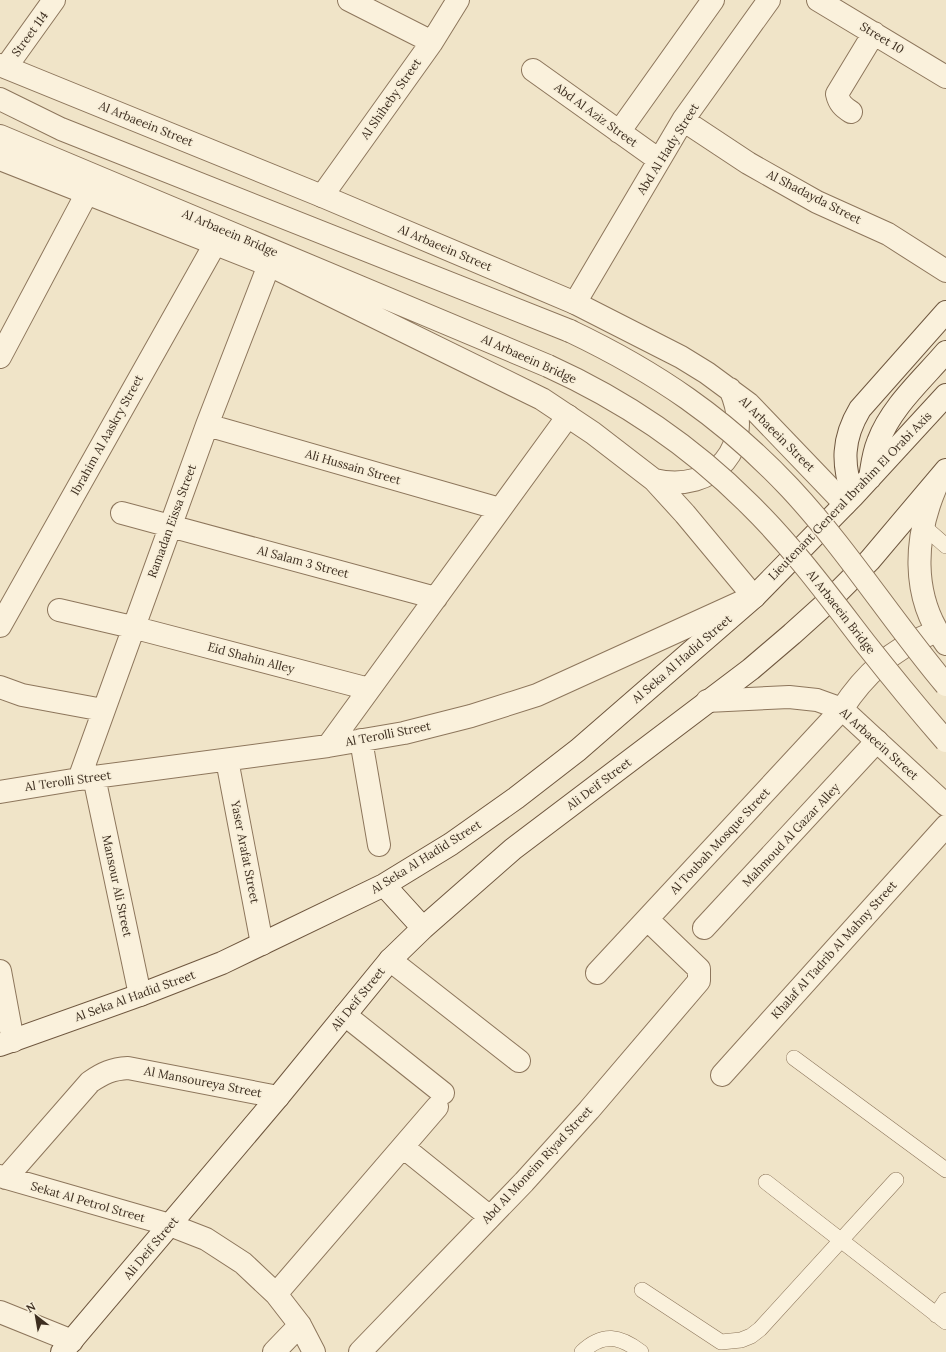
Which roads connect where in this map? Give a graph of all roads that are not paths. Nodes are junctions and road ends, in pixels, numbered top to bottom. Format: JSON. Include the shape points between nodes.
{"nodes":[{"id":1,"x":54,"y":0,"type":"edge"},
{"id":2,"x":349,"y":0,"type":"edge"},
{"id":3,"x":458,"y":0,"type":"edge"},
{"id":4,"x":713,"y":0,"type":"edge"},
{"id":5,"x":769,"y":0,"type":"edge"},
{"id":6,"x":818,"y":0,"type":"edge"},
{"id":7,"x":874,"y":33,"type":"junction"},
{"id":8,"x":432,"y":42,"type":"junction"},
{"id":9,"x":3,"y":66,"type":"edge"},
{"id":10,"x":532,"y":70,"type":"dead end"},
{"id":11,"x":946,"y":77,"type":"edge"},
{"id":12,"x":0,"y":99,"type":"edge"},
{"id":13,"x":851,"y":112,"type":"dead end"},
{"id":14,"x":683,"y":120,"type":"junction"},
{"id":15,"x":619,"y":132,"type":"junction"},
{"id":16,"x":0,"y":136,"type":"edge"},
{"id":17,"x":0,"y":159,"type":"edge"},
{"id":18,"x":659,"y":160,"type":"junction"},
{"id":19,"x":87,"y":193,"type":"junction"},
{"id":20,"x":322,"y":196,"type":"junction"},
{"id":21,"x":215,"y":244,"type":"junction"},
{"id":22,"x":269,"y":265,"type":"junction"},
{"id":23,"x":946,"y":272,"type":"edge"},
{"id":24,"x":576,"y":303,"type":"junction"},
{"id":25,"x":946,"y":312,"type":"edge"},
{"id":26,"x":946,"y":352,"type":"edge"},
{"id":27,"x":0,"y":357,"type":"edge"},
{"id":28,"x":730,"y":389,"type":"junction"},
{"id":29,"x":946,"y":395,"type":"edge"},
{"id":30,"x":568,"y":416,"type":"junction"},
{"id":31,"x":207,"y":425,"type":"junction"},
{"id":32,"x":943,"y":474,"type":"edge"},
{"id":33,"x":870,"y":478,"type":"junction"},
{"id":34,"x":654,"y":480,"type":"junction"},
{"id":35,"x":849,"y":500,"type":"junction"},
{"id":36,"x":500,"y":510,"type":"junction"},
{"id":37,"x":122,"y":513,"type":"dead end"},
{"id":38,"x":922,"y":525,"type":"junction"},
{"id":39,"x":171,"y":526,"type":"junction"},
{"id":40,"x":946,"y":546,"type":"edge"},
{"id":41,"x":754,"y":597,"type":"junction"},
{"id":42,"x":436,"y":598,"type":"junction"},
{"id":43,"x":59,"y":610,"type":"dead end"},
{"id":44,"x":0,"y":626,"type":"edge"},
{"id":45,"x":132,"y":627,"type":"junction"},
{"id":46,"x":941,"y":638,"type":"edge"},
{"id":47,"x":946,"y":685,"type":"edge"},
{"id":48,"x":0,"y":687,"type":"edge"},
{"id":49,"x":369,"y":689,"type":"junction"},
{"id":50,"x":707,"y":700,"type":"junction"},
{"id":51,"x":842,"y":709,"type":"junction"},
{"id":52,"x":103,"y":710,"type":"junction"},
{"id":53,"x":361,"y":740,"type":"junction"},
{"id":54,"x":877,"y":741,"type":"junction"},
{"id":55,"x":946,"y":741,"type":"edge"},
{"id":56,"x":328,"y":746,"type":"junction"},
{"id":57,"x":227,"y":760,"type":"junction"},
{"id":58,"x":86,"y":778,"type":"junction"},
{"id":59,"x":0,"y":792,"type":"edge"},
{"id":60,"x":946,"y":805,"type":"edge"},
{"id":61,"x":946,"y":826,"type":"edge"},
{"id":62,"x":378,"y":844,"type":"dead end"},
{"id":63,"x":384,"y":886,"type":"junction"},
{"id":64,"x":647,"y":919,"type":"junction"},
{"id":65,"x":423,"y":928,"type":"junction"},
{"id":66,"x":704,"y":928,"type":"dead end"},
{"id":67,"x":262,"y":944,"type":"junction"},
{"id":68,"x":390,"y":960,"type":"junction"},
{"id":69,"x":0,"y":971,"type":"edge"},
{"id":70,"x":597,"y":973,"type":"dead end"},
{"id":71,"x":140,"y":995,"type":"junction"},
{"id":72,"x":345,"y":1015,"type":"junction"},
{"id":73,"x":7,"y":1043,"type":"edge"},
{"id":74,"x":794,"y":1058,"type":"dead end"},
{"id":75,"x":519,"y":1061,"type":"dead end"},
{"id":76,"x":722,"y":1075,"type":"dead end"},
{"id":77,"x":278,"y":1097,"type":"junction"},
{"id":78,"x":402,"y":1147,"type":"junction"},
{"id":79,"x":946,"y":1170,"type":"edge"},
{"id":80,"x":3,"y":1177,"type":"edge"},
{"id":81,"x":896,"y":1180,"type":"dead end"},
{"id":82,"x":766,"y":1182,"type":"dead end"},
{"id":83,"x":490,"y":1217,"type":"junction"},
{"id":84,"x":170,"y":1226,"type":"junction"},
{"id":85,"x":841,"y":1240,"type":"junction"},
{"id":86,"x":642,"y":1290,"type":"dead end"},
{"id":87,"x":276,"y":1294,"type":"junction"},
{"id":88,"x":946,"y":1300,"type":"edge"},
{"id":89,"x":0,"y":1312,"type":"edge"},
{"id":90,"x":941,"y":1319,"type":"edge"},
{"id":91,"x":300,"y":1324,"type":"junction"},
{"id":92,"x":67,"y":1346,"type":"edge"},
{"id":93,"x":274,"y":1352,"type":"edge"},
{"id":94,"x":314,"y":1352,"type":"edge"},
{"id":95,"x":360,"y":1352,"type":"edge"},
{"id":96,"x":582,"y":1352,"type":"edge"},
{"id":97,"x":641,"y":1352,"type":"edge"}],
"edges":[{"from":1,"to":9,"type":"street","name":"Street 114"},
{"from":2,"to":8,"type":"street"},
{"from":3,"to":8,"type":"street","name":"Al Shiheby Street"},
{"from":4,"to":15,"type":"street"},
{"from":5,"to":14,"type":"street","name":"Abd Al Hady Street"},
{"from":6,"to":7,"type":"street","name":"Street 10"},
{"from":7,"to":11,"type":"street","name":"Street 10"},
{"from":7,"to":13,"type":"street","via":[[837,94],[839,102]]},
{"from":8,"to":20,"type":"street","name":"Al Shiheby Street"},
{"from":9,"to":20,"type":"street","name":"Al Arbaeein Street"},
{"from":10,"to":15,"type":"street","name":"Abd Al Aziz Street"},
{"from":12,"to":47,"type":"street","bridge":true,"via":[[61,129],[570,331],[626,359],[680,392],[758,456],[816,518]]},
{"from":14,"to":18,"type":"street","name":"Abd Al Hady Street"},
{"from":14,"to":23,"type":"street","name":"Al Shadayda Street","via":[[748,163],[817,202],[888,234]]},
{"from":15,"to":18,"type":"street","name":"Abd Al Aziz Street"},
{"from":16,"to":55,"type":"street","name":"Al Arbaeein Bridge","bridge":true,"via":[[548,366],[592,387],[640,416],[694,454],[749,503],[798,557]]},
{"from":17,"to":19,"type":"street"},
{"from":18,"to":24,"type":"street","name":"Abd Al Hady Street"},
{"from":19,"to":21,"type":"street"},
{"from":19,"to":27,"type":"street"},
{"from":20,"to":24,"type":"street","name":"Al Arbaeein Street"},
{"from":21,"to":22,"type":"street"},
{"from":21,"to":44,"type":"street","name":"Ibrahim Al Aaskry Street"},
{"from":22,"to":30,"type":"street","via":[[542,399]]},
{"from":22,"to":31,"type":"street","name":"Ramadan Eissa Street"},
{"from":24,"to":28,"type":"street","name":"Al Arbaeein Street","via":[[681,358]]},
{"from":25,"to":35,"type":"street","via":[[860,409],[854,420],[846,446],[845,460]]},
{"from":26,"to":33,"type":"street","via":[[899,406],[886,426],[878,442]]},
{"from":28,"to":34,"type":"street","via":[[736,403],[738,426],[732,448],[724,461],[713,472],[699,480],[669,484]]},
{"from":28,"to":35,"type":"street","name":"Al Arbaeein Street"},
{"from":29,"to":33,"type":"street","name":"Lieutenant General Ibrahim El Orabi Axis"},
{"from":30,"to":34,"type":"street"},
{"from":30,"to":36,"type":"street"},
{"from":31,"to":36,"type":"street","name":"Ali Hussain Street"},
{"from":31,"to":39,"type":"street","name":"Ramadan Eissa Street"},
{"from":32,"to":38,"type":"street","via":[[929,501]]},
{"from":32,"to":50,"type":"street","via":[[875,554],[832,598],[751,669]]},
{"from":33,"to":35,"type":"street","name":"Lieutenant General Ibrahim El Orabi Axis"},
{"from":34,"to":41,"type":"street"},
{"from":35,"to":41,"type":"street","name":"Lieutenant General Ibrahim El Orabi Axis"},
{"from":36,"to":42,"type":"street"},
{"from":37,"to":39,"type":"street","name":"Al Salam 3 Street"},
{"from":38,"to":40,"type":"lane"},
{"from":38,"to":46,"type":"street","via":[[919,550],[923,594]]},
{"from":39,"to":42,"type":"street","name":"Al Salam 3 Street"},
{"from":39,"to":45,"type":"street","name":"Ramadan Eissa Street"},
{"from":41,"to":53,"type":"street","name":"Al Terolli Street","via":[[537,694],[471,716],[404,733]]},
{"from":41,"to":63,"type":"street","name":"Al Seka Al Hadid Street","via":[[578,750],[451,844]]},
{"from":42,"to":49,"type":"street"},
{"from":43,"to":45,"type":"street","name":"Eid Shahin Alley"},
{"from":45,"to":49,"type":"street","name":"Eid Shahin Alley"},
{"from":45,"to":52,"type":"street","name":"Ramadan Eissa Street"},
{"from":46,"to":51,"type":"street","name":"Al Toubah Mosque Street","via":[[899,649],[882,661],[858,686]]},
{"from":48,"to":52,"type":"street","via":[[22,695]]},
{"from":49,"to":56,"type":"street"},
{"from":50,"to":51,"type":"street","name":"Al Arbaeein Street","via":[[789,697],[817,700]]},
{"from":50,"to":65,"type":"street","name":"Ali Deif Street","via":[[513,850]]},
{"from":51,"to":54,"type":"street","name":"Al Arbaeein Street"},
{"from":51,"to":64,"type":"street","name":"Al Toubah Mosque Street"},
{"from":52,"to":58,"type":"street","name":"Ramadan Eissa Street"},
{"from":53,"to":56,"type":"street","name":"Al Terolli Street"},
{"from":53,"to":62,"type":"street"},
{"from":54,"to":60,"type":"street","name":"Al Arbaeein Street"},
{"from":54,"to":66,"type":"street","name":"Mahmoud Al Gazar Alley"},
{"from":56,"to":57,"type":"street","name":"Al Terolli Street"},
{"from":57,"to":58,"type":"street","name":"Al Terolli Street"},
{"from":57,"to":67,"type":"street","name":"Yaser Arafat Street"},
{"from":58,"to":59,"type":"street","name":"Al Terolli Street"},
{"from":58,"to":71,"type":"street","name":"Mansour Ali Street"},
{"from":61,"to":76,"type":"street","name":"Khalaf Al Tadrib Al Mahny Street"},
{"from":63,"to":65,"type":"street"},
{"from":63,"to":67,"type":"street","name":"Al Seka Al Hadid Street"},
{"from":64,"to":70,"type":"street","name":"Al Toubah Mosque Street"},
{"from":64,"to":83,"type":"street","name":"Abd Al Moneim Riyad Street","via":[[699,969],[699,981],[588,1110]]},
{"from":65,"to":68,"type":"street","name":"Ali Deif Street"},
{"from":67,"to":71,"type":"street","name":"Al Seka Al Hadid Street"},
{"from":68,"to":72,"type":"street","name":"Ali Deif Street"},
{"from":68,"to":75,"type":"street"},
{"from":69,"to":73,"type":"street"},
{"from":71,"to":73,"type":"street","name":"Al Seka Al Hadid Street"},
{"from":72,"to":77,"type":"street","name":"Ali Deif Street"},
{"from":72,"to":78,"type":"street","via":[[440,1100]]},
{"from":74,"to":79,"type":"lane"},
{"from":77,"to":80,"type":"street","name":"Al Mansoureya Street","via":[[128,1068],[114,1069],[90,1082]]},
{"from":77,"to":84,"type":"street","name":"Ali Deif Street"},
{"from":78,"to":83,"type":"street"},
{"from":78,"to":87,"type":"street"},
{"from":80,"to":84,"type":"street","name":"Sekat Al Petrol Street"},
{"from":81,"to":85,"type":"lane"},
{"from":82,"to":85,"type":"lane"},
{"from":83,"to":95,"type":"street","name":"Abd Al Moneim Riyad Street"},
{"from":84,"to":87,"type":"street","name":"Sekat Al Petrol Street","via":[[206,1239],[225,1250]]},
{"from":84,"to":92,"type":"street","name":"Ali Deif Street"},
{"from":85,"to":86,"type":"lane","via":[[760,1329],[741,1340],[721,1342]]},
{"from":85,"to":90,"type":"lane"},
{"from":87,"to":91,"type":"street","name":"Sekat Al Petrol Street"},
{"from":88,"to":90,"type":"lane"},
{"from":89,"to":92,"type":"street"},
{"from":91,"to":93,"type":"street"},
{"from":91,"to":94,"type":"street","name":"Sekat Al Petrol Street"},
{"from":96,"to":97,"type":"lane","via":[[597,1341],[615,1338],[624,1340]]}]}
